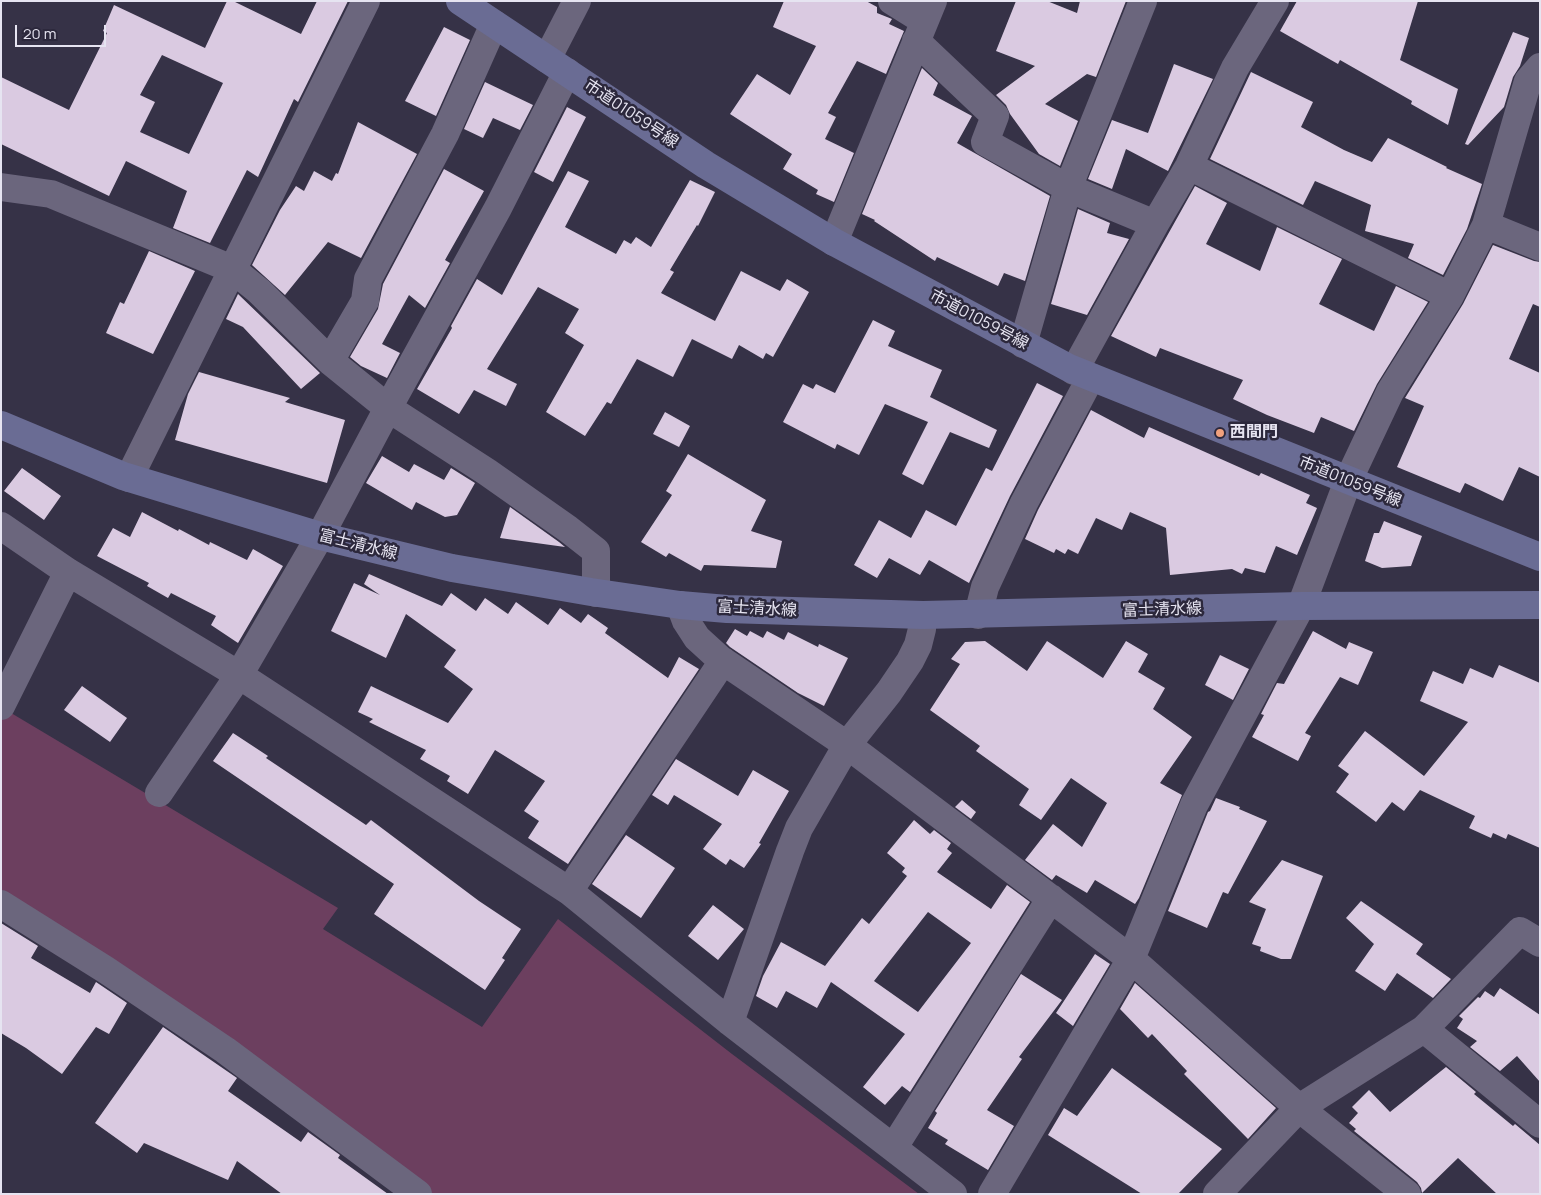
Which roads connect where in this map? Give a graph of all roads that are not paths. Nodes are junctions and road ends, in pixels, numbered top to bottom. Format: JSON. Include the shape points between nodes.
{"nodes":[{"id":1,"x":366,"y":1,"type":"edge"},
{"id":2,"x":460,"y":1,"type":"edge"},
{"id":3,"x":577,"y":1,"type":"edge"},
{"id":4,"x":892,"y":1,"type":"edge"},
{"id":5,"x":1143,"y":1,"type":"edge"},
{"id":6,"x":1275,"y":1,"type":"edge"},
{"id":7,"x":925,"y":21,"type":"edge"},
{"id":8,"x":494,"y":24,"type":"junction"},
{"id":9,"x":557,"y":66,"type":"junction"},
{"id":10,"x":1540,"y":67,"type":"edge"},
{"id":11,"x":1189,"y":166,"type":"junction"},
{"id":12,"x":1,"y":187,"type":"edge"},
{"id":13,"x":1068,"y":188,"type":"junction"},
{"id":14,"x":1155,"y":224,"type":"junction"},
{"id":15,"x":1486,"y":225,"type":"junction"},
{"id":16,"x":834,"y":242,"type":"junction"},
{"id":17,"x":1540,"y":247,"type":"edge"},
{"id":18,"x":232,"y":269,"type":"junction"},
{"id":19,"x":1450,"y":296,"type":"junction"},
{"id":20,"x":1023,"y":344,"type":"junction"},
{"id":21,"x":330,"y":361,"type":"junction"},
{"id":22,"x":1082,"y":374,"type":"junction"},
{"id":23,"x":388,"y":408,"type":"junction"},
{"id":24,"x":1,"y":425,"type":"edge"},
{"id":25,"x":129,"y":478,"type":"junction"},
{"id":26,"x":1348,"y":481,"type":"junction"},
{"id":27,"x":1,"y":526,"type":"edge"},
{"id":28,"x":320,"y":536,"type":"junction"},
{"id":29,"x":1540,"y":557,"type":"edge"},
{"id":30,"x":68,"y":572,"type":"junction"},
{"id":31,"x":596,"y":593,"type":"junction"},
{"id":32,"x":680,"y":604,"type":"junction"},
{"id":33,"x":1540,"y":604,"type":"edge"},
{"id":34,"x":1301,"y":606,"type":"junction"},
{"id":35,"x":923,"y":615,"type":"junction"},
{"id":36,"x":978,"y":615,"type":"junction"},
{"id":37,"x":723,"y":662,"type":"junction"},
{"id":38,"x":239,"y":675,"type":"junction"},
{"id":39,"x":1,"y":706,"type":"edge"},
{"id":40,"x":847,"y":745,"type":"junction"},
{"id":41,"x":159,"y":793,"type":"dead end"},
{"id":42,"x":569,"y":890,"type":"junction"},
{"id":43,"x":1052,"y":898,"type":"junction"},
{"id":44,"x":1,"y":904,"type":"edge"},
{"id":45,"x":1540,"y":943,"type":"edge"},
{"id":46,"x":1131,"y":959,"type":"junction"},
{"id":47,"x":730,"y":1022,"type":"junction"},
{"id":48,"x":1424,"y":1029,"type":"junction"},
{"id":49,"x":1299,"y":1108,"type":"junction"},
{"id":50,"x":1540,"y":1124,"type":"edge"},
{"id":51,"x":894,"y":1147,"type":"junction"},
{"id":52,"x":418,"y":1194,"type":"edge"},
{"id":53,"x":953,"y":1194,"type":"edge"},
{"id":54,"x":992,"y":1194,"type":"edge"},
{"id":55,"x":1217,"y":1194,"type":"edge"},
{"id":56,"x":1407,"y":1194,"type":"edge"}],
"edges":[{"from":1,"to":18,"type":"street"},
{"from":2,"to":8,"type":"main road","name":"市道01059号線"},
{"from":3,"to":9,"type":"street"},
{"from":4,"to":7,"type":"street"},
{"from":5,"to":13,"type":"street"},
{"from":6,"to":11,"type":"street","via":[[1234,68]]},
{"from":7,"to":13,"type":"street","via":[[995,116],[985,142]]},
{"from":7,"to":16,"type":"street"},
{"from":8,"to":9,"type":"main road","name":"市道01059号線"},
{"from":8,"to":21,"type":"street","via":[[445,134],[368,279],[365,301]]},
{"from":9,"to":16,"type":"main road","name":"市道01059号線","via":[[706,165]]},
{"from":9,"to":23,"type":"street","via":[[498,208]]},
{"from":10,"to":15,"type":"street","via":[[1528,81]]},
{"from":11,"to":14,"type":"street"},
{"from":11,"to":19,"type":"street"},
{"from":12,"to":18,"type":"street","via":[[51,194]]},
{"from":13,"to":14,"type":"street"},
{"from":13,"to":20,"type":"street"},
{"from":14,"to":22,"type":"street"},
{"from":15,"to":17,"type":"street"},
{"from":15,"to":19,"type":"street"},
{"from":16,"to":20,"type":"main road","name":"市道01059号線"},
{"from":18,"to":21,"type":"street"},
{"from":18,"to":25,"type":"street"},
{"from":19,"to":26,"type":"street","via":[[1390,392]]},
{"from":20,"to":22,"type":"main road","name":"市道01059号線"},
{"from":21,"to":23,"type":"street"},
{"from":22,"to":26,"type":"main road","name":"市道01059号線"},
{"from":22,"to":36,"type":"street","via":[[986,587]]},
{"from":23,"to":28,"type":"street"},
{"from":23,"to":31,"type":"street","via":[[487,472],[596,551]]},
{"from":24,"to":25,"type":"main road","name":"富士清水線"},
{"from":25,"to":28,"type":"main road","name":"富士清水線"},
{"from":26,"to":29,"type":"main road","name":"市道01059号線"},
{"from":26,"to":34,"type":"street"},
{"from":27,"to":30,"type":"street"},
{"from":28,"to":31,"type":"main road","name":"富士清水線","via":[[452,568]]},
{"from":28,"to":38,"type":"street"},
{"from":30,"to":38,"type":"street"},
{"from":30,"to":39,"type":"street"},
{"from":31,"to":32,"type":"main road","name":"富士清水線"},
{"from":32,"to":35,"type":"main road","name":"富士清水線","via":[[727,609]]},
{"from":32,"to":37,"type":"street","via":[[697,638]]},
{"from":33,"to":34,"type":"main road","name":"富士清水線"},
{"from":34,"to":36,"type":"main road","name":"富士清水線"},
{"from":34,"to":46,"type":"street","via":[[1194,806]]},
{"from":35,"to":36,"type":"main road","name":"富士清水線"},
{"from":35,"to":40,"type":"street","via":[[918,645],[910,661]]},
{"from":37,"to":40,"type":"street"},
{"from":37,"to":42,"type":"street"},
{"from":38,"to":41,"type":"street"},
{"from":38,"to":42,"type":"street"},
{"from":40,"to":43,"type":"street"},
{"from":40,"to":47,"type":"street","via":[[799,828]]},
{"from":42,"to":47,"type":"street"},
{"from":43,"to":46,"type":"street"},
{"from":43,"to":51,"type":"street"},
{"from":44,"to":52,"type":"street","via":[[226,1050]]},
{"from":45,"to":48,"type":"street","via":[[1520,931]]},
{"from":46,"to":49,"type":"street"},
{"from":46,"to":54,"type":"street"},
{"from":47,"to":51,"type":"street"},
{"from":48,"to":49,"type":"street"},
{"from":48,"to":50,"type":"street"},
{"from":49,"to":55,"type":"street"},
{"from":49,"to":56,"type":"street"},
{"from":51,"to":53,"type":"street"}]}
